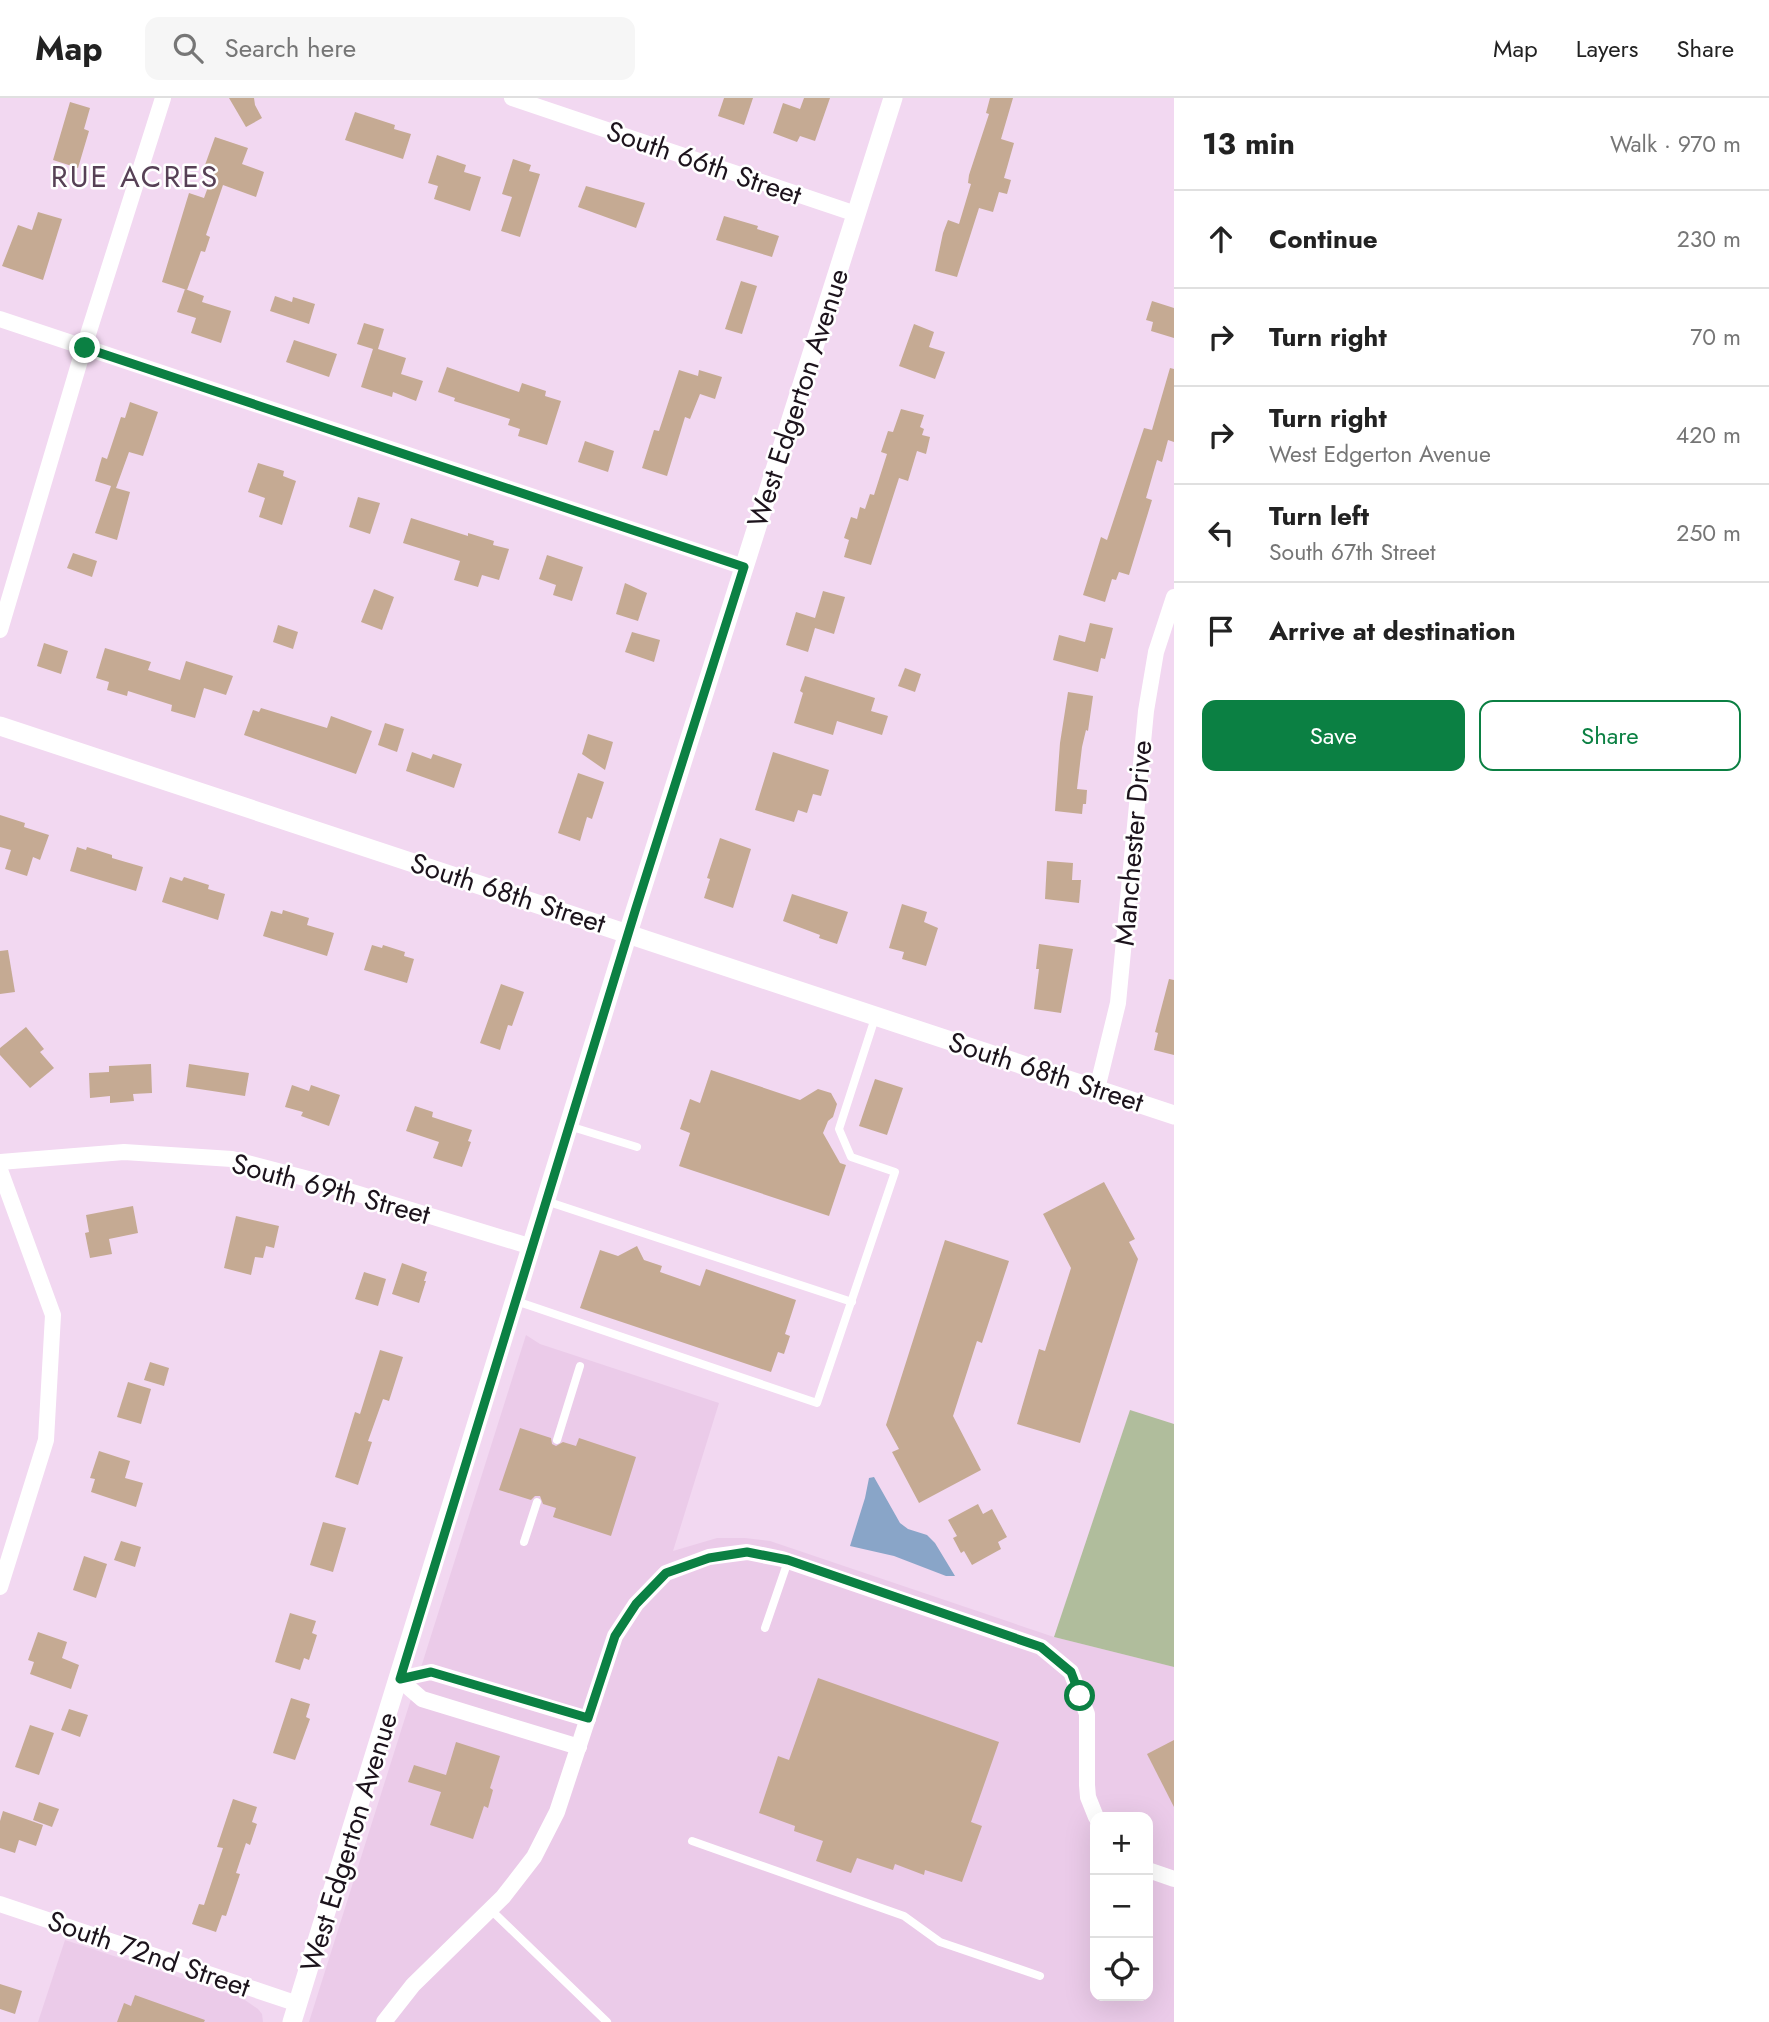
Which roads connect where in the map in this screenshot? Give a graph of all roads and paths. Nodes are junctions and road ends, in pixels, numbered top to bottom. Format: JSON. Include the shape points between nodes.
{"nodes":[{"id":1,"x":163,"y":98,"type":"edge"},
{"id":2,"x":512,"y":98,"type":"edge"},
{"id":3,"x":893,"y":98,"type":"edge"},
{"id":4,"x":856,"y":214,"type":"junction"},
{"id":5,"x":0,"y":319,"type":"edge"},
{"id":6,"x":85,"y":348,"type":"junction"},
{"id":7,"x":744,"y":567,"type":"junction"},
{"id":8,"x":1174,"y":597,"type":"edge"},
{"id":9,"x":0,"y":630,"type":"edge"},
{"id":10,"x":0,"y":726,"type":"edge"},
{"id":11,"x":628,"y":933,"type":"junction"},
{"id":12,"x":876,"y":1015,"type":"junction"},
{"id":13,"x":1097,"y":1089,"type":"junction"},
{"id":14,"x":1174,"y":1115,"type":"edge"},
{"id":15,"x":569,"y":1126,"type":"junction"},
{"id":16,"x":637,"y":1147,"type":"dead end"},
{"id":17,"x":0,"y":1162,"type":"edge"},
{"id":18,"x":0,"y":1170,"type":"edge"},
{"id":19,"x":546,"y":1201,"type":"junction"},
{"id":20,"x":532,"y":1247,"type":"junction"},
{"id":21,"x":516,"y":1301,"type":"junction"},
{"id":22,"x":852,"y":1302,"type":"junction"},
{"id":23,"x":580,"y":1366,"type":"dead end"},
{"id":24,"x":557,"y":1440,"type":"dead end"},
{"id":25,"x":537,"y":1502,"type":"dead end"},
{"id":26,"x":524,"y":1542,"type":"dead end"},
{"id":27,"x":788,"y":1560,"type":"junction"},
{"id":28,"x":0,"y":1587,"type":"edge"},
{"id":29,"x":765,"y":1628,"type":"dead end"},
{"id":30,"x":400,"y":1679,"type":"junction"},
{"id":31,"x":588,"y":1718,"type":"junction"},
{"id":32,"x":579,"y":1747,"type":"junction"},
{"id":33,"x":1094,"y":1812,"type":"edge"},
{"id":34,"x":692,"y":1841,"type":"dead end"},
{"id":35,"x":1153,"y":1872,"type":"edge"},
{"id":36,"x":1174,"y":1879,"type":"edge"},
{"id":37,"x":0,"y":1904,"type":"edge"},
{"id":38,"x":491,"y":1910,"type":"junction"},
{"id":39,"x":1040,"y":1976,"type":"dead end"},
{"id":40,"x":295,"y":2013,"type":"edge"},
{"id":41,"x":390,"y":2021,"type":"edge"},
{"id":42,"x":607,"y":2022,"type":"edge"}],
"edges":[{"from":1,"to":6,"type":"street"},
{"from":2,"to":4,"type":"street","name":"South 66th Street"},
{"from":3,"to":4,"type":"street","name":"West Edgerton Avenue"},
{"from":4,"to":7,"type":"street","name":"West Edgerton Avenue"},
{"from":5,"to":6,"type":"street"},
{"from":6,"to":7,"type":"street"},
{"from":6,"to":9,"type":"street"},
{"from":7,"to":11,"type":"street","name":"West Edgerton Avenue"},
{"from":8,"to":13,"type":"street","name":"Manchester Drive","via":[[1156,652],[1146,711],[1118,1003]]},
{"from":10,"to":11,"type":"street","name":"South 68th Street"},
{"from":11,"to":12,"type":"street","name":"South 68th Street"},
{"from":11,"to":15,"type":"street","name":"West Edgerton Avenue"},
{"from":12,"to":13,"type":"street","name":"South 68th Street"},
{"from":12,"to":22,"type":"lane","via":[[839,1129],[851,1157],[895,1172]]},
{"from":13,"to":14,"type":"street","name":"South 68th Street"},
{"from":15,"to":16,"type":"lane"},
{"from":15,"to":19,"type":"street","name":"West Edgerton Avenue"},
{"from":17,"to":20,"type":"street","name":"South 69th Street","via":[[124,1152],[232,1159]]},
{"from":18,"to":28,"type":"street","via":[[53,1315],[46,1440]]},
{"from":19,"to":20,"type":"street","name":"West Edgerton Avenue"},
{"from":19,"to":22,"type":"lane"},
{"from":20,"to":21,"type":"street","name":"West Edgerton Avenue"},
{"from":21,"to":22,"type":"lane","via":[[817,1403]]},
{"from":21,"to":30,"type":"street","name":"West Edgerton Avenue"},
{"from":23,"to":24,"type":"lane"},
{"from":25,"to":26,"type":"lane"},
{"from":27,"to":29,"type":"lane"},
{"from":27,"to":31,"type":"street","via":[[747,1552],[709,1558],[666,1573],[636,1604],[615,1636]]},
{"from":27,"to":33,"type":"street","via":[[1041,1647],[1071,1672],[1087,1714],[1087,1785]]},
{"from":30,"to":31,"type":"street","via":[[431,1672]]},
{"from":30,"to":32,"type":"street","via":[[422,1699]]},
{"from":30,"to":40,"type":"street","name":"West Edgerton Avenue"},
{"from":31,"to":32,"type":"street"},
{"from":32,"to":38,"type":"street","via":[[557,1812],[534,1857]]},
{"from":34,"to":39,"type":"lane","via":[[904,1916],[940,1942]]},
{"from":35,"to":36,"type":"street"},
{"from":37,"to":40,"type":"street","name":"South 72nd Street"},
{"from":38,"to":41,"type":"street","via":[[413,1986]]},
{"from":38,"to":42,"type":"lane"}]}
